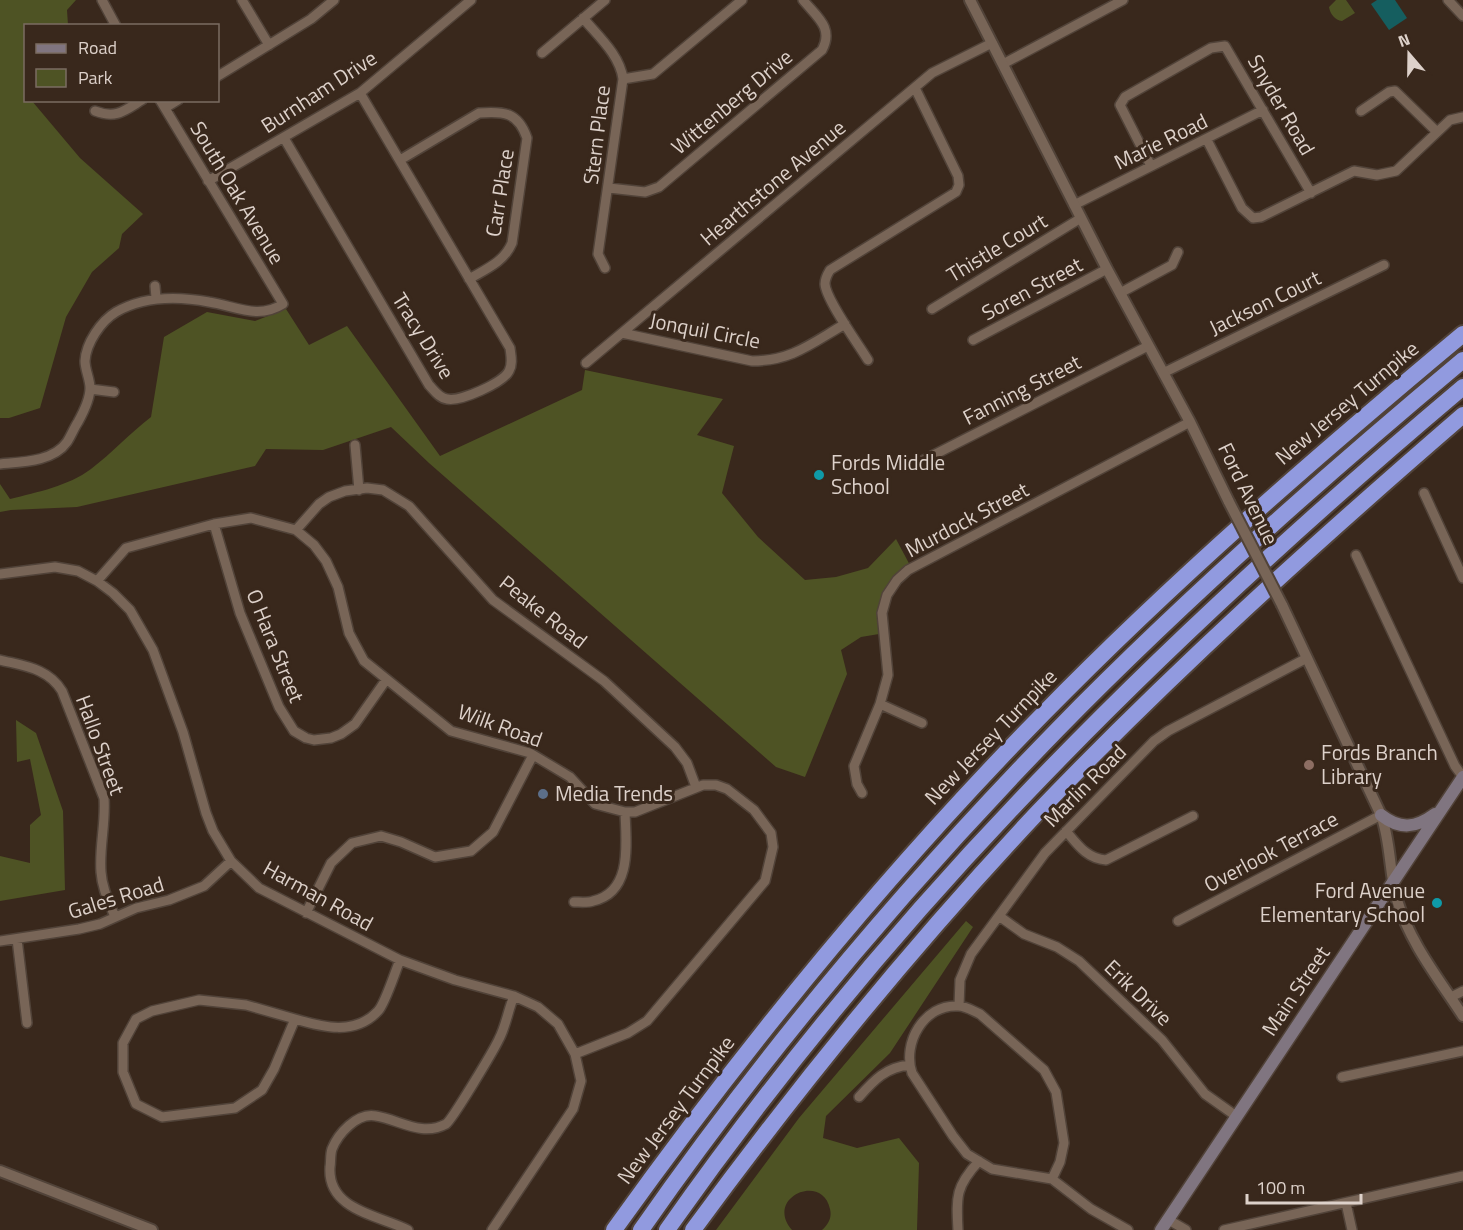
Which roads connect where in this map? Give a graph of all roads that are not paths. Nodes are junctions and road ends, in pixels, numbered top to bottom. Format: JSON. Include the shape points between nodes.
{"nodes":[{"id":1,"x":102,"y":0,"type":"edge"},
{"id":2,"x":242,"y":0,"type":"edge"},
{"id":3,"x":334,"y":0,"type":"edge"},
{"id":4,"x":471,"y":0,"type":"edge"},
{"id":5,"x":605,"y":0,"type":"edge"},
{"id":6,"x":742,"y":0,"type":"edge"},
{"id":7,"x":803,"y":0,"type":"edge"},
{"id":8,"x":970,"y":0,"type":"edge"},
{"id":9,"x":1123,"y":0,"type":"edge"},
{"id":10,"x":1448,"y":0,"type":"edge"},
{"id":11,"x":1463,"y":16,"type":"edge"},
{"id":12,"x":583,"y":18,"type":"junction"},
{"id":13,"x":115,"y":24,"type":"edge"},
{"id":14,"x":992,"y":43,"type":"junction"},
{"id":15,"x":270,"y":45,"type":"junction"},
{"id":16,"x":542,"y":53,"type":"dead end"},
{"id":17,"x":1003,"y":64,"type":"junction"},
{"id":18,"x":219,"y":75,"type":"edge"},
{"id":19,"x":623,"y":79,"type":"junction"},
{"id":20,"x":915,"y":88,"type":"junction"},
{"id":21,"x":360,"y":93,"type":"junction"},
{"id":22,"x":138,"y":102,"type":"edge"},
{"id":23,"x":163,"y":104,"type":"edge"},
{"id":24,"x":1263,"y":110,"type":"junction"},
{"id":25,"x":95,"y":111,"type":"dead end"},
{"id":26,"x":1361,"y":111,"type":"dead end"},
{"id":27,"x":1463,"y":117,"type":"edge"},
{"id":28,"x":1436,"y":131,"type":"junction"},
{"id":29,"x":284,"y":138,"type":"junction"},
{"id":30,"x":1207,"y":140,"type":"junction"},
{"id":31,"x":400,"y":160,"type":"junction"},
{"id":32,"x":1151,"y":166,"type":"junction"},
{"id":33,"x":208,"y":182,"type":"junction"},
{"id":34,"x":609,"y":188,"type":"junction"},
{"id":35,"x":1311,"y":193,"type":"junction"},
{"id":36,"x":1074,"y":206,"type":"junction"},
{"id":37,"x":1081,"y":218,"type":"junction"},
{"id":38,"x":1178,"y":252,"type":"dead end"},
{"id":39,"x":1384,"y":265,"type":"dead end"},
{"id":40,"x":605,"y":268,"type":"dead end"},
{"id":41,"x":1107,"y":269,"type":"junction"},
{"id":42,"x":469,"y":279,"type":"junction"},
{"id":43,"x":154,"y":286,"type":"dead end"},
{"id":44,"x":1120,"y":293,"type":"junction"},
{"id":45,"x":156,"y":298,"type":"junction"},
{"id":46,"x":932,"y":309,"type":"dead end"},
{"id":47,"x":845,"y":324,"type":"junction"},
{"id":48,"x":622,"y":333,"type":"junction"},
{"id":49,"x":1463,"y":334,"type":"edge"},
{"id":50,"x":973,"y":340,"type":"dead end"},
{"id":51,"x":1148,"y":346,"type":"junction"},
{"id":52,"x":868,"y":360,"type":"dead end"},
{"id":53,"x":1463,"y":360,"type":"edge"},
{"id":54,"x":586,"y":363,"type":"dead end"},
{"id":55,"x":1163,"y":373,"type":"junction"},
{"id":56,"x":1463,"y":387,"type":"edge"},
{"id":57,"x":90,"y":389,"type":"junction"},
{"id":58,"x":114,"y":392,"type":"dead end"},
{"id":59,"x":1463,"y":415,"type":"edge"},
{"id":60,"x":1191,"y":422,"type":"junction"},
{"id":61,"x":356,"y":445,"type":"dead end"},
{"id":62,"x":0,"y":464,"type":"edge"},
{"id":63,"x":912,"y":466,"type":"dead end"},
{"id":64,"x":359,"y":490,"type":"junction"},
{"id":65,"x":1424,"y":494,"type":"dead end"},
{"id":66,"x":214,"y":524,"type":"junction"},
{"id":67,"x":296,"y":530,"type":"junction"},
{"id":68,"x":1356,"y":555,"type":"dead end"},
{"id":69,"x":0,"y":574,"type":"edge"},
{"id":70,"x":1463,"y":578,"type":"edge"},
{"id":71,"x":97,"y":581,"type":"junction"},
{"id":72,"x":1307,"y":658,"type":"junction"},
{"id":73,"x":0,"y":660,"type":"edge"},
{"id":74,"x":386,"y":680,"type":"junction"},
{"id":75,"x":880,"y":704,"type":"junction"},
{"id":76,"x":922,"y":723,"type":"dead end"},
{"id":77,"x":533,"y":755,"type":"junction"},
{"id":78,"x":1463,"y":777,"type":"edge"},
{"id":79,"x":696,"y":787,"type":"junction"},
{"id":80,"x":862,"y":793,"type":"dead end"},
{"id":81,"x":1443,"y":807,"type":"junction"},
{"id":82,"x":625,"y":812,"type":"junction"},
{"id":83,"x":1380,"y":815,"type":"junction"},
{"id":84,"x":1192,"y":816,"type":"dead end"},
{"id":85,"x":1066,"y":831,"type":"junction"},
{"id":86,"x":231,"y":861,"type":"junction"},
{"id":87,"x":1393,"y":881,"type":"junction"},
{"id":88,"x":574,"y":902,"type":"dead end"},
{"id":89,"x":306,"y":913,"type":"junction"},
{"id":90,"x":115,"y":916,"type":"junction"},
{"id":91,"x":999,"y":916,"type":"junction"},
{"id":92,"x":1178,"y":921,"type":"dead end"},
{"id":93,"x":17,"y":939,"type":"junction"},
{"id":94,"x":0,"y":941,"type":"edge"},
{"id":95,"x":400,"y":960,"type":"junction"},
{"id":96,"x":1463,"y":991,"type":"edge"},
{"id":97,"x":514,"y":996,"type":"junction"},
{"id":98,"x":1451,"y":997,"type":"junction"},
{"id":99,"x":959,"y":1006,"type":"junction"},
{"id":100,"x":1463,"y":1016,"type":"edge"},
{"id":101,"x":295,"y":1019,"type":"junction"},
{"id":102,"x":27,"y":1023,"type":"dead end"},
{"id":103,"x":1463,"y":1051,"type":"edge"},
{"id":104,"x":575,"y":1054,"type":"junction"},
{"id":105,"x":910,"y":1065,"type":"junction"},
{"id":106,"x":1342,"y":1077,"type":"dead end"},
{"id":107,"x":859,"y":1097,"type":"dead end"},
{"id":108,"x":1236,"y":1116,"type":"junction"},
{"id":109,"x":979,"y":1161,"type":"junction"},
{"id":110,"x":0,"y":1171,"type":"edge"},
{"id":111,"x":1463,"y":1176,"type":"edge"},
{"id":112,"x":1053,"y":1179,"type":"junction"},
{"id":113,"x":1346,"y":1203,"type":"junction"},
{"id":114,"x":1164,"y":1225,"type":"edge"},
{"id":115,"x":152,"y":1230,"type":"edge"},
{"id":116,"x":408,"y":1230,"type":"edge"},
{"id":117,"x":492,"y":1230,"type":"edge"},
{"id":118,"x":614,"y":1230,"type":"edge"},
{"id":119,"x":641,"y":1230,"type":"edge"},
{"id":120,"x":667,"y":1230,"type":"edge"},
{"id":121,"x":693,"y":1230,"type":"edge"},
{"id":122,"x":958,"y":1230,"type":"edge"},
{"id":123,"x":1128,"y":1230,"type":"edge"},
{"id":124,"x":1186,"y":1230,"type":"edge"},
{"id":125,"x":1224,"y":1230,"type":"edge"},
{"id":126,"x":1352,"y":1230,"type":"edge"}],
"edges":[{"from":1,"to":13,"type":"street"},
{"from":2,"to":15,"type":"street"},
{"from":3,"to":15,"type":"street"},
{"from":4,"to":21,"type":"street","name":"Burnham Drive"},
{"from":5,"to":12,"type":"street"},
{"from":6,"to":19,"type":"street","via":[[653,74]]},
{"from":7,"to":34,"type":"street","name":"Wittenberg Drive","via":[[827,31],[822,50],[659,187],[645,192]]},
{"from":8,"to":14,"type":"street","name":"Ford Avenue"},
{"from":9,"to":17,"type":"street"},
{"from":10,"to":11,"type":"street"},
{"from":12,"to":16,"type":"street"},
{"from":12,"to":19,"type":"street","name":"Stern Place","via":[[612,52]]},
{"from":14,"to":17,"type":"street","name":"Ford Avenue"},
{"from":14,"to":20,"type":"street","name":"Hearthstone Avenue","via":[[932,73]]},
{"from":15,"to":18,"type":"street"},
{"from":17,"to":36,"type":"street","name":"Ford Avenue"},
{"from":19,"to":34,"type":"street","name":"Stern Place"},
{"from":20,"to":47,"type":"street","via":[[959,185],[956,192],[830,270],[825,287]]},
{"from":20,"to":48,"type":"street","name":"Hearthstone Avenue"},
{"from":21,"to":29,"type":"street","name":"Burnham Drive"},
{"from":21,"to":31,"type":"street","name":"Tracy Drive"},
{"from":22,"to":25,"type":"street","via":[[113,115]]},
{"from":23,"to":33,"type":"street","name":"South Oak Avenue"},
{"from":24,"to":30,"type":"street","name":"Marie Road"},
{"from":24,"to":32,"type":"street","name":"Snyder Road","via":[[1228,49],[1211,48],[1121,101]]},
{"from":24,"to":35,"type":"street","name":"Snyder Road"},
{"from":26,"to":28,"type":"street","via":[[1395,92]]},
{"from":27,"to":28,"type":"street","via":[[1450,120]]},
{"from":28,"to":35,"type":"street","via":[[1396,171],[1377,175],[1354,171]]},
{"from":29,"to":33,"type":"street","name":"Burnham Drive"},
{"from":29,"to":42,"type":"street","name":"Tracy Drive","via":[[429,385],[447,399],[474,394],[502,380],[512,359],[510,348]]},
{"from":30,"to":32,"type":"street","name":"Marie Road"},
{"from":30,"to":35,"type":"street","via":[[1242,208],[1253,218],[1277,211]]},
{"from":31,"to":42,"type":"street","name":"Tracy Drive"},
{"from":31,"to":42,"type":"street","name":"Carr Place","via":[[479,113],[511,115],[522,124],[527,138],[512,243],[500,261]]},
{"from":32,"to":36,"type":"street","name":"Marie Road"},
{"from":33,"to":45,"type":"street","name":"South Oak Avenue","via":[[283,304],[256,313],[209,302]]},
{"from":34,"to":40,"type":"street","name":"Stern Place","via":[[598,254]]},
{"from":36,"to":37,"type":"street","name":"Ford Avenue"},
{"from":37,"to":41,"type":"street","name":"Ford Avenue"},
{"from":37,"to":46,"type":"street","name":"Thistle Court"},
{"from":38,"to":44,"type":"street","via":[[1172,265]]},
{"from":39,"to":55,"type":"street","name":"Jackson Court"},
{"from":41,"to":44,"type":"street","name":"Ford Avenue"},
{"from":41,"to":50,"type":"street","name":"Soren Street"},
{"from":43,"to":45,"type":"street"},
{"from":44,"to":51,"type":"street","name":"Ford Avenue"},
{"from":45,"to":57,"type":"street","via":[[137,301],[113,313],[93,335],[85,360]]},
{"from":47,"to":48,"type":"street","name":"Jonquil Circle","via":[[793,355],[770,361]]},
{"from":47,"to":52,"type":"street"},
{"from":48,"to":54,"type":"street","name":"Hearthstone Avenue"},
{"from":49,"to":118,"type":"highway","name":"New Jersey Turnpike","via":[[1176,583],[989,770],[792,995]]},
{"from":51,"to":55,"type":"street","name":"Ford Avenue"},
{"from":51,"to":63,"type":"street","name":"Fanning Street"},
{"from":53,"to":119,"type":"highway","name":"New Jersey Turnpike","via":[[1234,561],[1102,685],[1008,781],[813,1004]]},
{"from":55,"to":60,"type":"street","name":"Ford Avenue"},
{"from":56,"to":120,"type":"highway","via":[[1240,584],[1023,797],[828,1018]]},
{"from":57,"to":58,"type":"street"},
{"from":57,"to":62,"type":"street","via":[[82,415],[66,444],[28,462]]},
{"from":59,"to":121,"type":"highway","via":[[1236,618],[1039,812],[845,1032]]},
{"from":60,"to":72,"type":"street","name":"Ford Avenue","bridge":true},
{"from":60,"to":75,"type":"street","name":"Murdock Street","via":[[908,570],[887,595],[882,613],[888,675]]},
{"from":61,"to":64,"type":"street"},
{"from":64,"to":67,"type":"street","name":"Peake Road","via":[[329,497]]},
{"from":64,"to":79,"type":"street","name":"Peake Road","via":[[383,490],[409,506],[494,600],[604,681],[675,747],[687,763]]},
{"from":65,"to":70,"type":"street"},
{"from":66,"to":67,"type":"street","name":"Wilk Road","via":[[251,518]]},
{"from":66,"to":71,"type":"street","name":"Wilk Road","via":[[126,548]]},
{"from":66,"to":74,"type":"street","name":"O Hara Street","via":[[240,613],[279,707],[294,731],[314,740],[341,734],[355,724]]},
{"from":67,"to":74,"type":"street","name":"Wilk Road","via":[[326,561],[364,662]]},
{"from":68,"to":78,"type":"street"},
{"from":69,"to":71,"type":"street","name":"Harman Road","via":[[55,567],[78,571]]},
{"from":71,"to":86,"type":"street","name":"Harman Road","via":[[130,610],[153,650],[183,732],[206,813]]},
{"from":72,"to":83,"type":"street","name":"Ford Avenue"},
{"from":72,"to":85,"type":"street","name":"Marlin Road","via":[[1168,731]]},
{"from":73,"to":90,"type":"street","name":"Hallo Street","via":[[44,672],[62,691],[104,798],[100,872]]},
{"from":74,"to":77,"type":"street","name":"Wilk Road","via":[[451,731]]},
{"from":75,"to":76,"type":"street"},
{"from":75,"to":80,"type":"street","name":"Murdock Street","via":[[854,766]]},
{"from":77,"to":82,"type":"street","name":"Wilk Road","via":[[570,777],[595,804]]},
{"from":77,"to":89,"type":"street","via":[[494,832],[471,851],[435,857],[381,836],[352,843],[331,863]]},
{"from":78,"to":81,"type":"main road","name":"Main Street"},
{"from":79,"to":82,"type":"street","name":"Wilk Road","via":[[635,812]]},
{"from":79,"to":104,"type":"street","name":"Wilk Road","via":[[723,787],[754,810],[771,833],[773,847],[765,881],[647,1021]]},
{"from":81,"to":83,"type":"main road","via":[[1424,822],[1408,827]]},
{"from":81,"to":87,"type":"main road","name":"Main Street"},
{"from":82,"to":88,"type":"street","via":[[626,865],[619,881],[610,893],[593,902]]},
{"from":83,"to":87,"type":"street","name":"Ford Avenue"},
{"from":83,"to":92,"type":"street","name":"Overlook Terrace"},
{"from":84,"to":85,"type":"street","via":[[1106,860],[1086,853]]},
{"from":85,"to":91,"type":"street","name":"Marlin Road"},
{"from":86,"to":89,"type":"street","name":"Harman Road","via":[[259,888]]},
{"from":86,"to":90,"type":"street","name":"Gales Road","via":[[204,886]]},
{"from":87,"to":98,"type":"street","name":"Ford Avenue","via":[[1411,934]]},
{"from":87,"to":108,"type":"main road","name":"Main Street"},
{"from":89,"to":95,"type":"street","name":"Harman Road"},
{"from":90,"to":93,"type":"street","name":"Gales Road","via":[[79,930]]},
{"from":91,"to":99,"type":"street","name":"Marlin Road","via":[[964,967]]},
{"from":91,"to":108,"type":"street","name":"Erik Drive","via":[[1024,934],[1079,960],[1162,1040],[1205,1094]]},
{"from":93,"to":94,"type":"street","name":"Gales Road"},
{"from":93,"to":102,"type":"street"},
{"from":95,"to":97,"type":"street","name":"Harman Road"},
{"from":95,"to":101,"type":"street","via":[[378,1011],[357,1025],[321,1027]]},
{"from":96,"to":98,"type":"street"},
{"from":97,"to":104,"type":"street","name":"Harman Road","via":[[538,1006],[558,1024]]},
{"from":97,"to":116,"type":"street","via":[[500,1038],[448,1123],[430,1129],[416,1128],[374,1115],[355,1121],[342,1132],[331,1150],[330,1172],[336,1195],[347,1205]]},
{"from":98,"to":100,"type":"street","name":"Ford Avenue"},
{"from":99,"to":105,"type":"street","via":[[939,1010],[923,1021],[910,1046]]},
{"from":99,"to":112,"type":"street","via":[[980,1014],[1044,1070],[1050,1080],[1056,1092],[1064,1143]]},
{"from":101,"to":101,"type":"street","via":[[246,1005],[198,1000],[136,1019],[123,1043],[123,1072],[136,1104],[162,1117],[235,1108],[262,1090]]},
{"from":103,"to":106,"type":"street"},
{"from":104,"to":117,"type":"street","name":"Harman Road","via":[[581,1081],[573,1108]]},
{"from":105,"to":107,"type":"street","via":[[888,1070]]},
{"from":105,"to":109,"type":"street","via":[[953,1137]]},
{"from":108,"to":114,"type":"main road","name":"Main Street"},
{"from":109,"to":112,"type":"street","via":[[992,1169]]},
{"from":109,"to":122,"type":"street","via":[[964,1177],[958,1195]]},
{"from":110,"to":115,"type":"street"},
{"from":111,"to":113,"type":"street"},
{"from":112,"to":123,"type":"street","via":[[1091,1209]]},
{"from":113,"to":125,"type":"street"},
{"from":113,"to":126,"type":"street"},
{"from":114,"to":124,"type":"street"}]}
